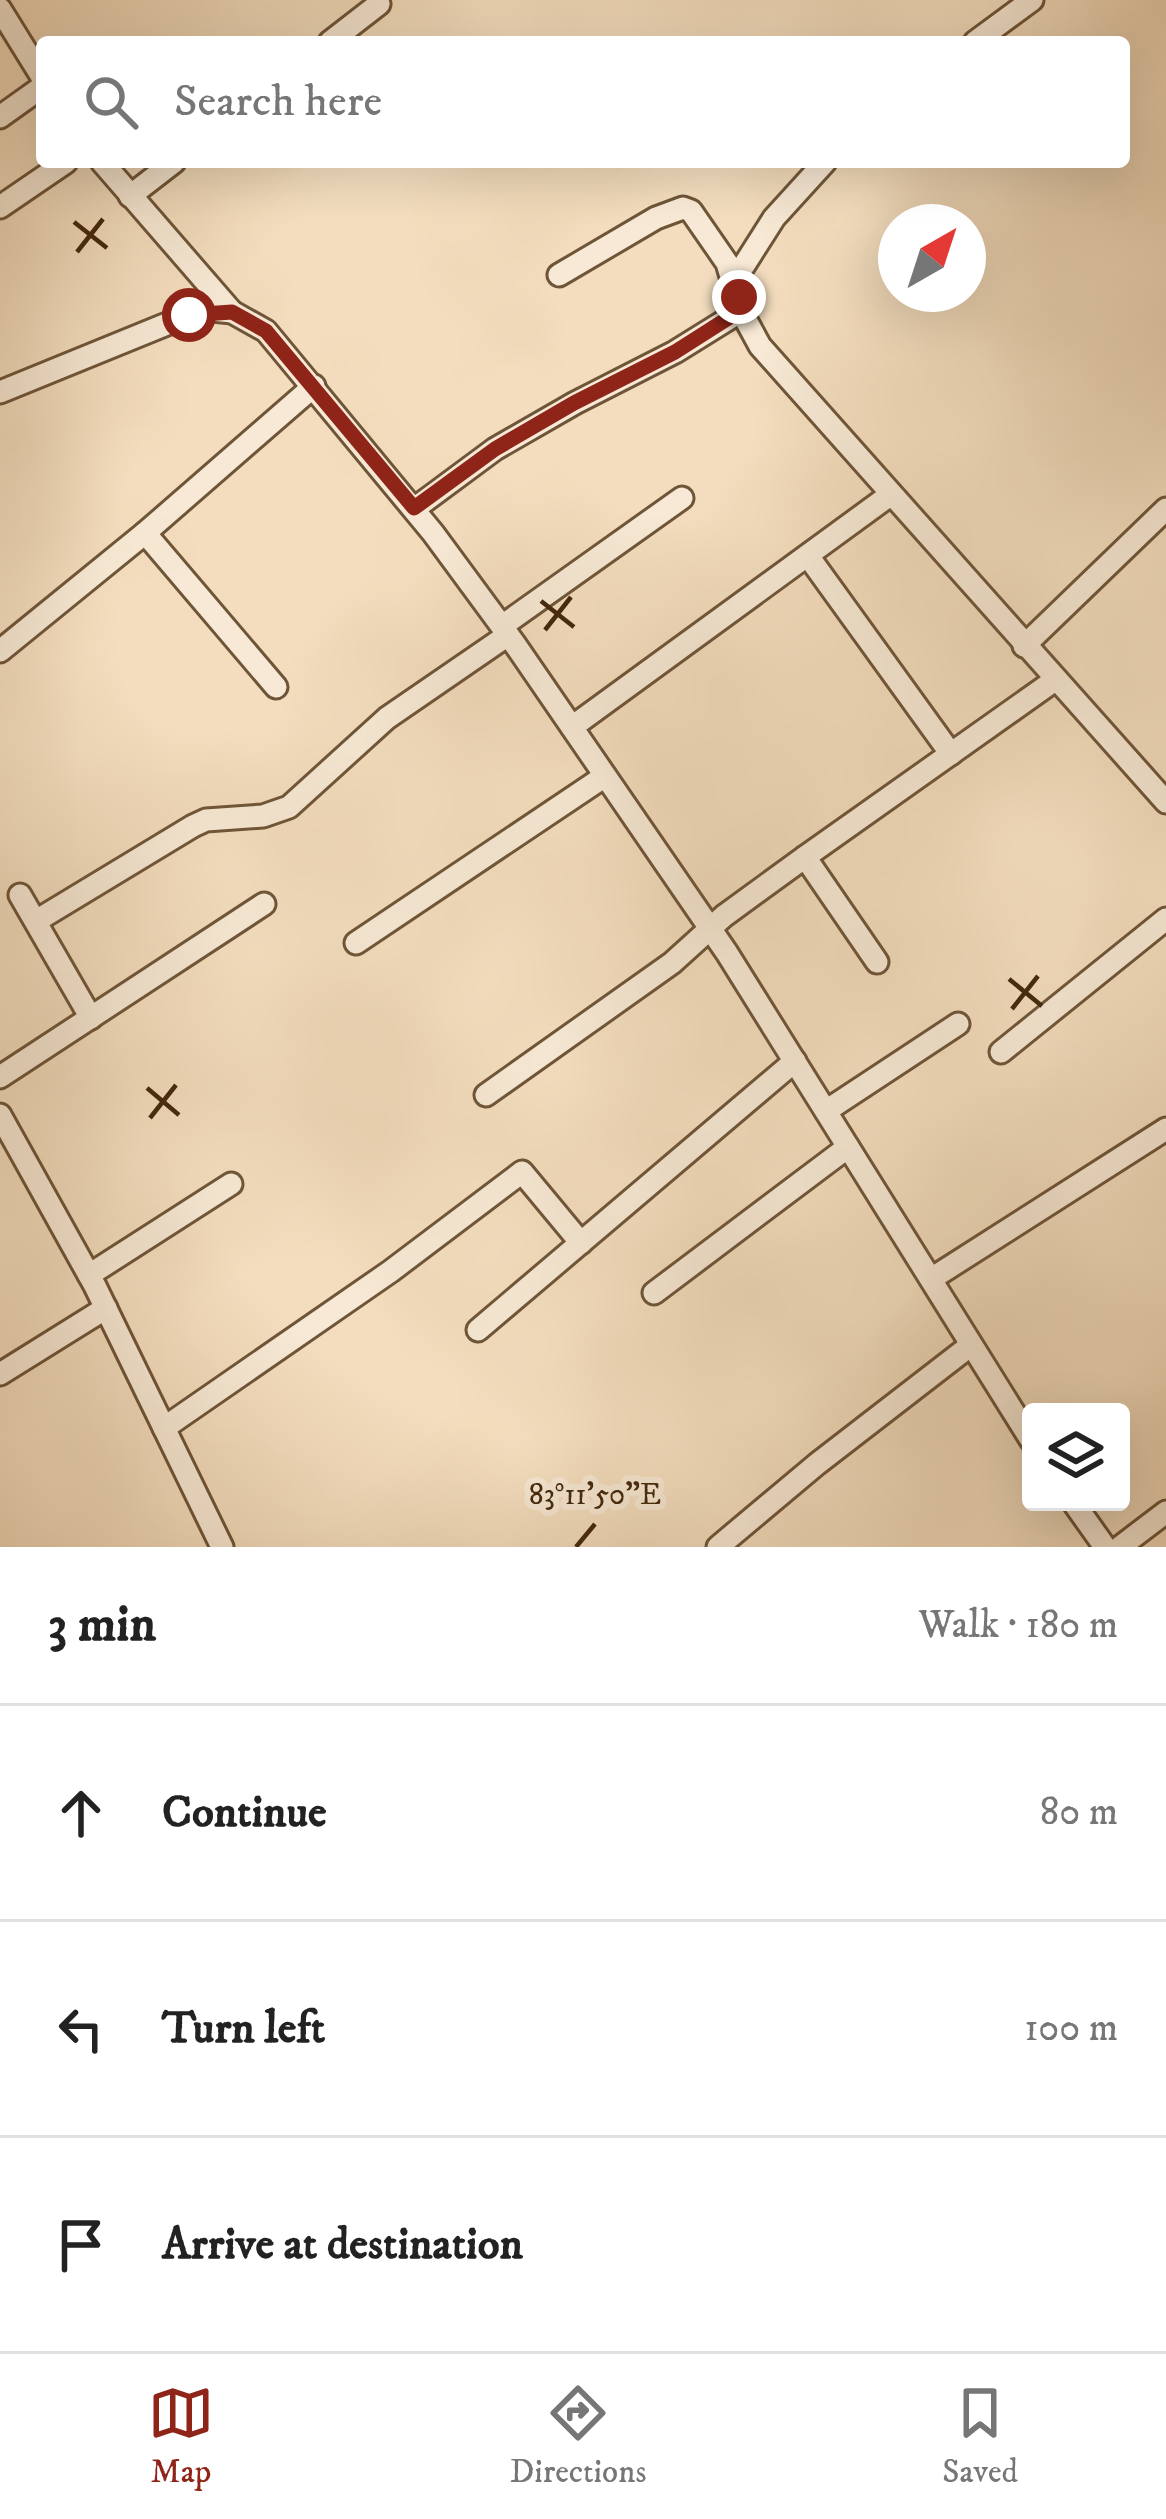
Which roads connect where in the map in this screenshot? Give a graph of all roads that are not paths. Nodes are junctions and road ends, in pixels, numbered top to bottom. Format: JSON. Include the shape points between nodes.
{"nodes":[{"id":1,"x":1032,"y":0,"type":"edge"},
{"id":2,"x":379,"y":4,"type":"dead end"},
{"id":3,"x":0,"y":10,"type":"edge"},
{"id":4,"x":338,"y":36,"type":"edge"},
{"id":5,"x":983,"y":36,"type":"edge"},
{"id":6,"x":36,"y":67,"type":"edge"},
{"id":7,"x":36,"y":91,"type":"edge"},
{"id":8,"x":0,"y":117,"type":"edge"},
{"id":9,"x":57,"y":168,"type":"edge"},
{"id":10,"x":107,"y":168,"type":"edge"},
{"id":11,"x":166,"y":168,"type":"edge"},
{"id":12,"x":820,"y":168,"type":"edge"},
{"id":13,"x":130,"y":196,"type":"junction"},
{"id":14,"x":0,"y":207,"type":"edge"},
{"id":15,"x":559,"y":275,"type":"dead end"},
{"id":16,"x":734,"y":281,"type":"junction"},
{"id":17,"x":741,"y":310,"type":"junction"},
{"id":18,"x":232,"y":312,"type":"junction"},
{"id":19,"x":314,"y":386,"type":"junction"},
{"id":20,"x":0,"y":392,"type":"edge"},
{"id":21,"x":890,"y":495,"type":"junction"},
{"id":22,"x":682,"y":498,"type":"dead end"},
{"id":23,"x":414,"y":508,"type":"junction"},
{"id":24,"x":1166,"y":508,"type":"edge"},
{"id":25,"x":145,"y":533,"type":"junction"},
{"id":26,"x":808,"y":556,"type":"junction"},
{"id":27,"x":505,"y":631,"type":"junction"},
{"id":28,"x":1024,"y":646,"type":"junction"},
{"id":29,"x":0,"y":651,"type":"edge"},
{"id":30,"x":1055,"y":680,"type":"junction"},
{"id":31,"x":276,"y":686,"type":"dead end"},
{"id":32,"x":572,"y":728,"type":"junction"},
{"id":33,"x":951,"y":754,"type":"junction"},
{"id":34,"x":605,"y":776,"type":"junction"},
{"id":35,"x":1166,"y":802,"type":"edge"},
{"id":36,"x":805,"y":856,"type":"junction"},
{"id":37,"x":20,"y":896,"type":"dead end"},
{"id":38,"x":265,"y":904,"type":"dead end"},
{"id":39,"x":1166,"y":919,"type":"edge"},
{"id":40,"x":36,"y":921,"type":"junction"},
{"id":41,"x":710,"y":928,"type":"junction"},
{"id":42,"x":356,"y":943,"type":"dead end"},
{"id":43,"x":877,"y":962,"type":"dead end"},
{"id":44,"x":91,"y":1018,"type":"junction"},
{"id":45,"x":958,"y":1024,"type":"dead end"},
{"id":46,"x":1000,"y":1052,"type":"dead end"},
{"id":47,"x":795,"y":1061,"type":"junction"},
{"id":48,"x":0,"y":1078,"type":"edge"},
{"id":49,"x":486,"y":1095,"type":"dead end"},
{"id":50,"x":826,"y":1111,"type":"junction"},
{"id":51,"x":0,"y":1115,"type":"edge"},
{"id":52,"x":1166,"y":1129,"type":"edge"},
{"id":53,"x":8,"y":1147,"type":"edge"},
{"id":54,"x":848,"y":1147,"type":"junction"},
{"id":55,"x":232,"y":1184,"type":"dead end"},
{"id":56,"x":580,"y":1243,"type":"junction"},
{"id":57,"x":89,"y":1275,"type":"junction"},
{"id":58,"x":931,"y":1279,"type":"junction"},
{"id":59,"x":655,"y":1293,"type":"dead end"},
{"id":60,"x":106,"y":1308,"type":"junction"},
{"id":61,"x":478,"y":1330,"type":"dead end"},
{"id":62,"x":971,"y":1345,"type":"junction"},
{"id":63,"x":2,"y":1368,"type":"edge"},
{"id":64,"x":1022,"y":1426,"type":"edge"},
{"id":65,"x":164,"y":1428,"type":"junction"},
{"id":66,"x":1079,"y":1511,"type":"edge"},
{"id":67,"x":1166,"y":1512,"type":"edge"},
{"id":68,"x":223,"y":1547,"type":"edge"},
{"id":69,"x":718,"y":1547,"type":"edge"},
{"id":70,"x":1105,"y":1547,"type":"edge"},
{"id":71,"x":1120,"y":1547,"type":"edge"}],
"edges":[{"from":1,"to":5,"type":"street"},
{"from":2,"to":4,"type":"street"},
{"from":3,"to":6,"type":"street"},
{"from":7,"to":8,"type":"street"},
{"from":9,"to":14,"type":"street"},
{"from":10,"to":13,"type":"street"},
{"from":11,"to":13,"type":"street"},
{"from":12,"to":16,"type":"street","via":[[774,218]]},
{"from":13,"to":18,"type":"street"},
{"from":15,"to":16,"type":"street","via":[[682,208],[700,222]]},
{"from":16,"to":17,"type":"street"},
{"from":17,"to":21,"type":"street","via":[[760,346]]},
{"from":17,"to":23,"type":"street","via":[[495,449]]},
{"from":18,"to":19,"type":"street","via":[[266,331]]},
{"from":18,"to":20,"type":"street","via":[[189,315]]},
{"from":19,"to":23,"type":"street"},
{"from":19,"to":25,"type":"street"},
{"from":21,"to":26,"type":"street"},
{"from":21,"to":28,"type":"street"},
{"from":22,"to":27,"type":"street"},
{"from":23,"to":27,"type":"street"},
{"from":24,"to":28,"type":"street"},
{"from":25,"to":29,"type":"street"},
{"from":25,"to":31,"type":"street"},
{"from":26,"to":32,"type":"street"},
{"from":26,"to":33,"type":"street"},
{"from":27,"to":32,"type":"street"},
{"from":27,"to":40,"type":"street","via":[[367,734],[289,807],[206,820]]},
{"from":28,"to":30,"type":"street"},
{"from":30,"to":33,"type":"street"},
{"from":30,"to":35,"type":"street"},
{"from":32,"to":34,"type":"street"},
{"from":33,"to":36,"type":"street"},
{"from":34,"to":41,"type":"street"},
{"from":34,"to":42,"type":"street"},
{"from":36,"to":41,"type":"street"},
{"from":36,"to":43,"type":"street"},
{"from":37,"to":40,"type":"street"},
{"from":38,"to":44,"type":"street"},
{"from":39,"to":46,"type":"street"},
{"from":40,"to":44,"type":"street"},
{"from":41,"to":47,"type":"street"},
{"from":41,"to":49,"type":"street"},
{"from":44,"to":48,"type":"street"},
{"from":45,"to":50,"type":"street"},
{"from":47,"to":50,"type":"street"},
{"from":47,"to":56,"type":"street"},
{"from":50,"to":54,"type":"street"},
{"from":51,"to":53,"type":"street"},
{"from":52,"to":58,"type":"street"},
{"from":53,"to":57,"type":"street"},
{"from":54,"to":58,"type":"street"},
{"from":54,"to":59,"type":"street"},
{"from":55,"to":57,"type":"street"},
{"from":56,"to":61,"type":"street"},
{"from":56,"to":65,"type":"street","via":[[522,1172]]},
{"from":57,"to":60,"type":"street"},
{"from":58,"to":62,"type":"street"},
{"from":60,"to":63,"type":"street"},
{"from":60,"to":65,"type":"street"},
{"from":62,"to":64,"type":"street"},
{"from":62,"to":69,"type":"street"},
{"from":65,"to":68,"type":"street"},
{"from":66,"to":70,"type":"street"},
{"from":67,"to":71,"type":"street"}]}
